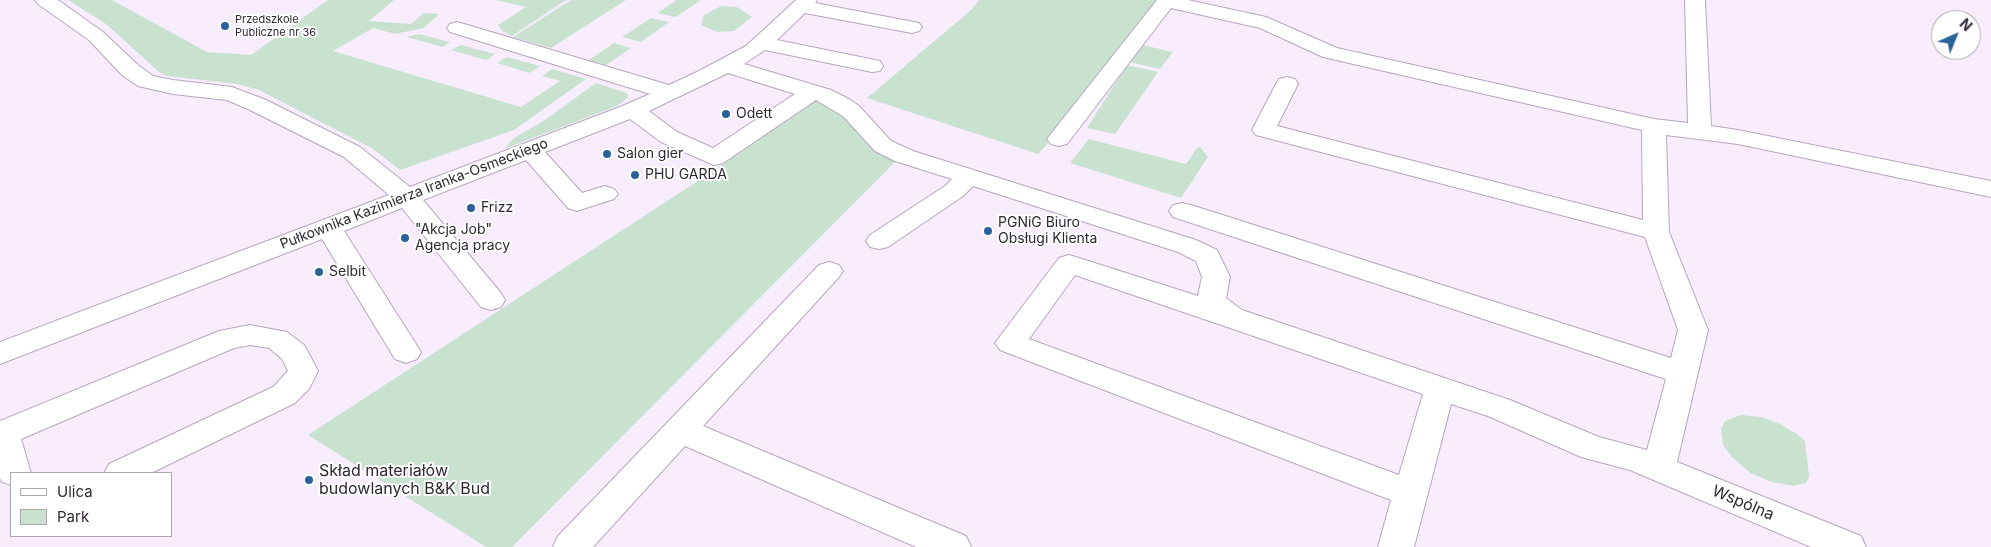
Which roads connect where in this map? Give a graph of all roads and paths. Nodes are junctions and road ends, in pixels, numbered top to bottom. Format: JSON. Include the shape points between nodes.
{"nodes":[{"id":1,"x":45,"y":0,"type":"edge"},
{"id":2,"x":1167,"y":0,"type":"edge"},
{"id":3,"x":1695,"y":0,"type":"edge"},
{"id":4,"x":804,"y":3,"type":"edge"},
{"id":5,"x":912,"y":27,"type":"dead end"},
{"id":6,"x":457,"y":28,"type":"dead end"},
{"id":7,"x":760,"y":43,"type":"junction"},
{"id":8,"x":725,"y":65,"type":"junction"},
{"id":9,"x":872,"y":66,"type":"dead end"},
{"id":10,"x":1287,"y":84,"type":"dead end"},
{"id":11,"x":813,"y":92,"type":"junction"},
{"id":12,"x":671,"y":93,"type":"junction"},
{"id":13,"x":633,"y":110,"type":"junction"},
{"id":14,"x":1654,"y":126,"type":"junction"},
{"id":15,"x":1700,"y":132,"type":"junction"},
{"id":16,"x":1059,"y":139,"type":"dead end"},
{"id":17,"x":530,"y":150,"type":"junction"},
{"id":18,"x":968,"y":177,"type":"junction"},
{"id":19,"x":1991,"y":189,"type":"edge"},
{"id":20,"x":605,"y":194,"type":"dead end"},
{"id":21,"x":407,"y":197,"type":"junction"},
{"id":22,"x":1182,"y":211,"type":"dead end"},
{"id":23,"x":328,"y":227,"type":"junction"},
{"id":24,"x":1656,"y":232,"type":"junction"},
{"id":25,"x":879,"y":241,"type":"dead end"},
{"id":26,"x":829,"y":271,"type":"dead end"},
{"id":27,"x":491,"y":300,"type":"dead end"},
{"id":28,"x":1232,"y":317,"type":"junction"},
{"id":29,"x":406,"y":352,"type":"dead end"},
{"id":30,"x":0,"y":353,"type":"edge"},
{"id":31,"x":1683,"y":373,"type":"junction"},
{"id":32,"x":1440,"y":388,"type":"junction"},
{"id":33,"x":680,"y":430,"type":"junction"},
{"id":34,"x":1,"y":434,"type":"edge"},
{"id":35,"x":1648,"y":464,"type":"junction"},
{"id":36,"x":14,"y":472,"type":"edge"},
{"id":37,"x":123,"y":472,"type":"edge"},
{"id":38,"x":1410,"y":493,"type":"junction"},
{"id":39,"x":571,"y":547,"type":"edge"},
{"id":40,"x":953,"y":547,"type":"edge"},
{"id":41,"x":1396,"y":547,"type":"edge"},
{"id":42,"x":1848,"y":547,"type":"edge"}],
"edges":[{"from":1,"to":21,"type":"street","via":[[96,36],[127,68],[146,81],[232,94],[250,101],[352,152]]},
{"from":2,"to":14,"type":"street","via":[[1266,23],[1330,53]]},
{"from":2,"to":16,"type":"street"},
{"from":3,"to":15,"type":"street"},
{"from":4,"to":5,"type":"street"},
{"from":4,"to":7,"type":"street","name":"Pułkownika Kazimierza Iranka-Osmeckiego"},
{"from":6,"to":12,"type":"street"},
{"from":7,"to":8,"type":"street","name":"Pułkownika Kazimierza Iranka-Osmeckiego"},
{"from":7,"to":9,"type":"street"},
{"from":8,"to":11,"type":"street"},
{"from":8,"to":12,"type":"street","name":"Pułkownika Kazimierza Iranka-Osmeckiego"},
{"from":10,"to":24,"type":"street","via":[[1264,130]]},
{"from":11,"to":13,"type":"street","via":[[714,158],[669,137]]},
{"from":11,"to":18,"type":"street","via":[[851,110],[883,146]]},
{"from":12,"to":13,"type":"street","name":"Pułkownika Kazimierza Iranka-Osmeckiego"},
{"from":13,"to":17,"type":"street","name":"Pułkownika Kazimierza Iranka-Osmeckiego"},
{"from":14,"to":15,"type":"street"},
{"from":14,"to":24,"type":"street"},
{"from":15,"to":19,"type":"street"},
{"from":17,"to":20,"type":"street","via":[[578,203]]},
{"from":17,"to":21,"type":"street","name":"Pułkownika Kazimierza Iranka-Osmeckiego"},
{"from":18,"to":25,"type":"street","via":[[954,191]]},
{"from":18,"to":28,"type":"street","via":[[1187,246],[1207,256],[1216,277],[1211,301]]},
{"from":21,"to":23,"type":"street","name":"Pułkownika Kazimierza Iranka-Osmeckiego"},
{"from":21,"to":27,"type":"street"},
{"from":22,"to":31,"type":"street"},
{"from":23,"to":29,"type":"street"},
{"from":23,"to":30,"type":"street","name":"Pułkownika Kazimierza Iranka-Osmeckiego"},
{"from":24,"to":31,"type":"street","via":[[1693,330]]},
{"from":26,"to":33,"type":"street"},
{"from":28,"to":32,"type":"street","name":"Wspólna"},
{"from":28,"to":38,"type":"street","name":"Wspólna","via":[[1069,264],[1010,343]]},
{"from":31,"to":35,"type":"street"},
{"from":32,"to":35,"type":"street","name":"Wspólna","via":[[1499,408],[1593,448]]},
{"from":32,"to":38,"type":"street"},
{"from":33,"to":39,"type":"street"},
{"from":33,"to":40,"type":"street"},
{"from":34,"to":36,"type":"street"},
{"from":34,"to":37,"type":"street","via":[[229,338],[250,335],[277,339],[293,352],[303,371],[284,395]]},
{"from":35,"to":42,"type":"street","name":"Wspólna"},
{"from":38,"to":41,"type":"street"}]}
